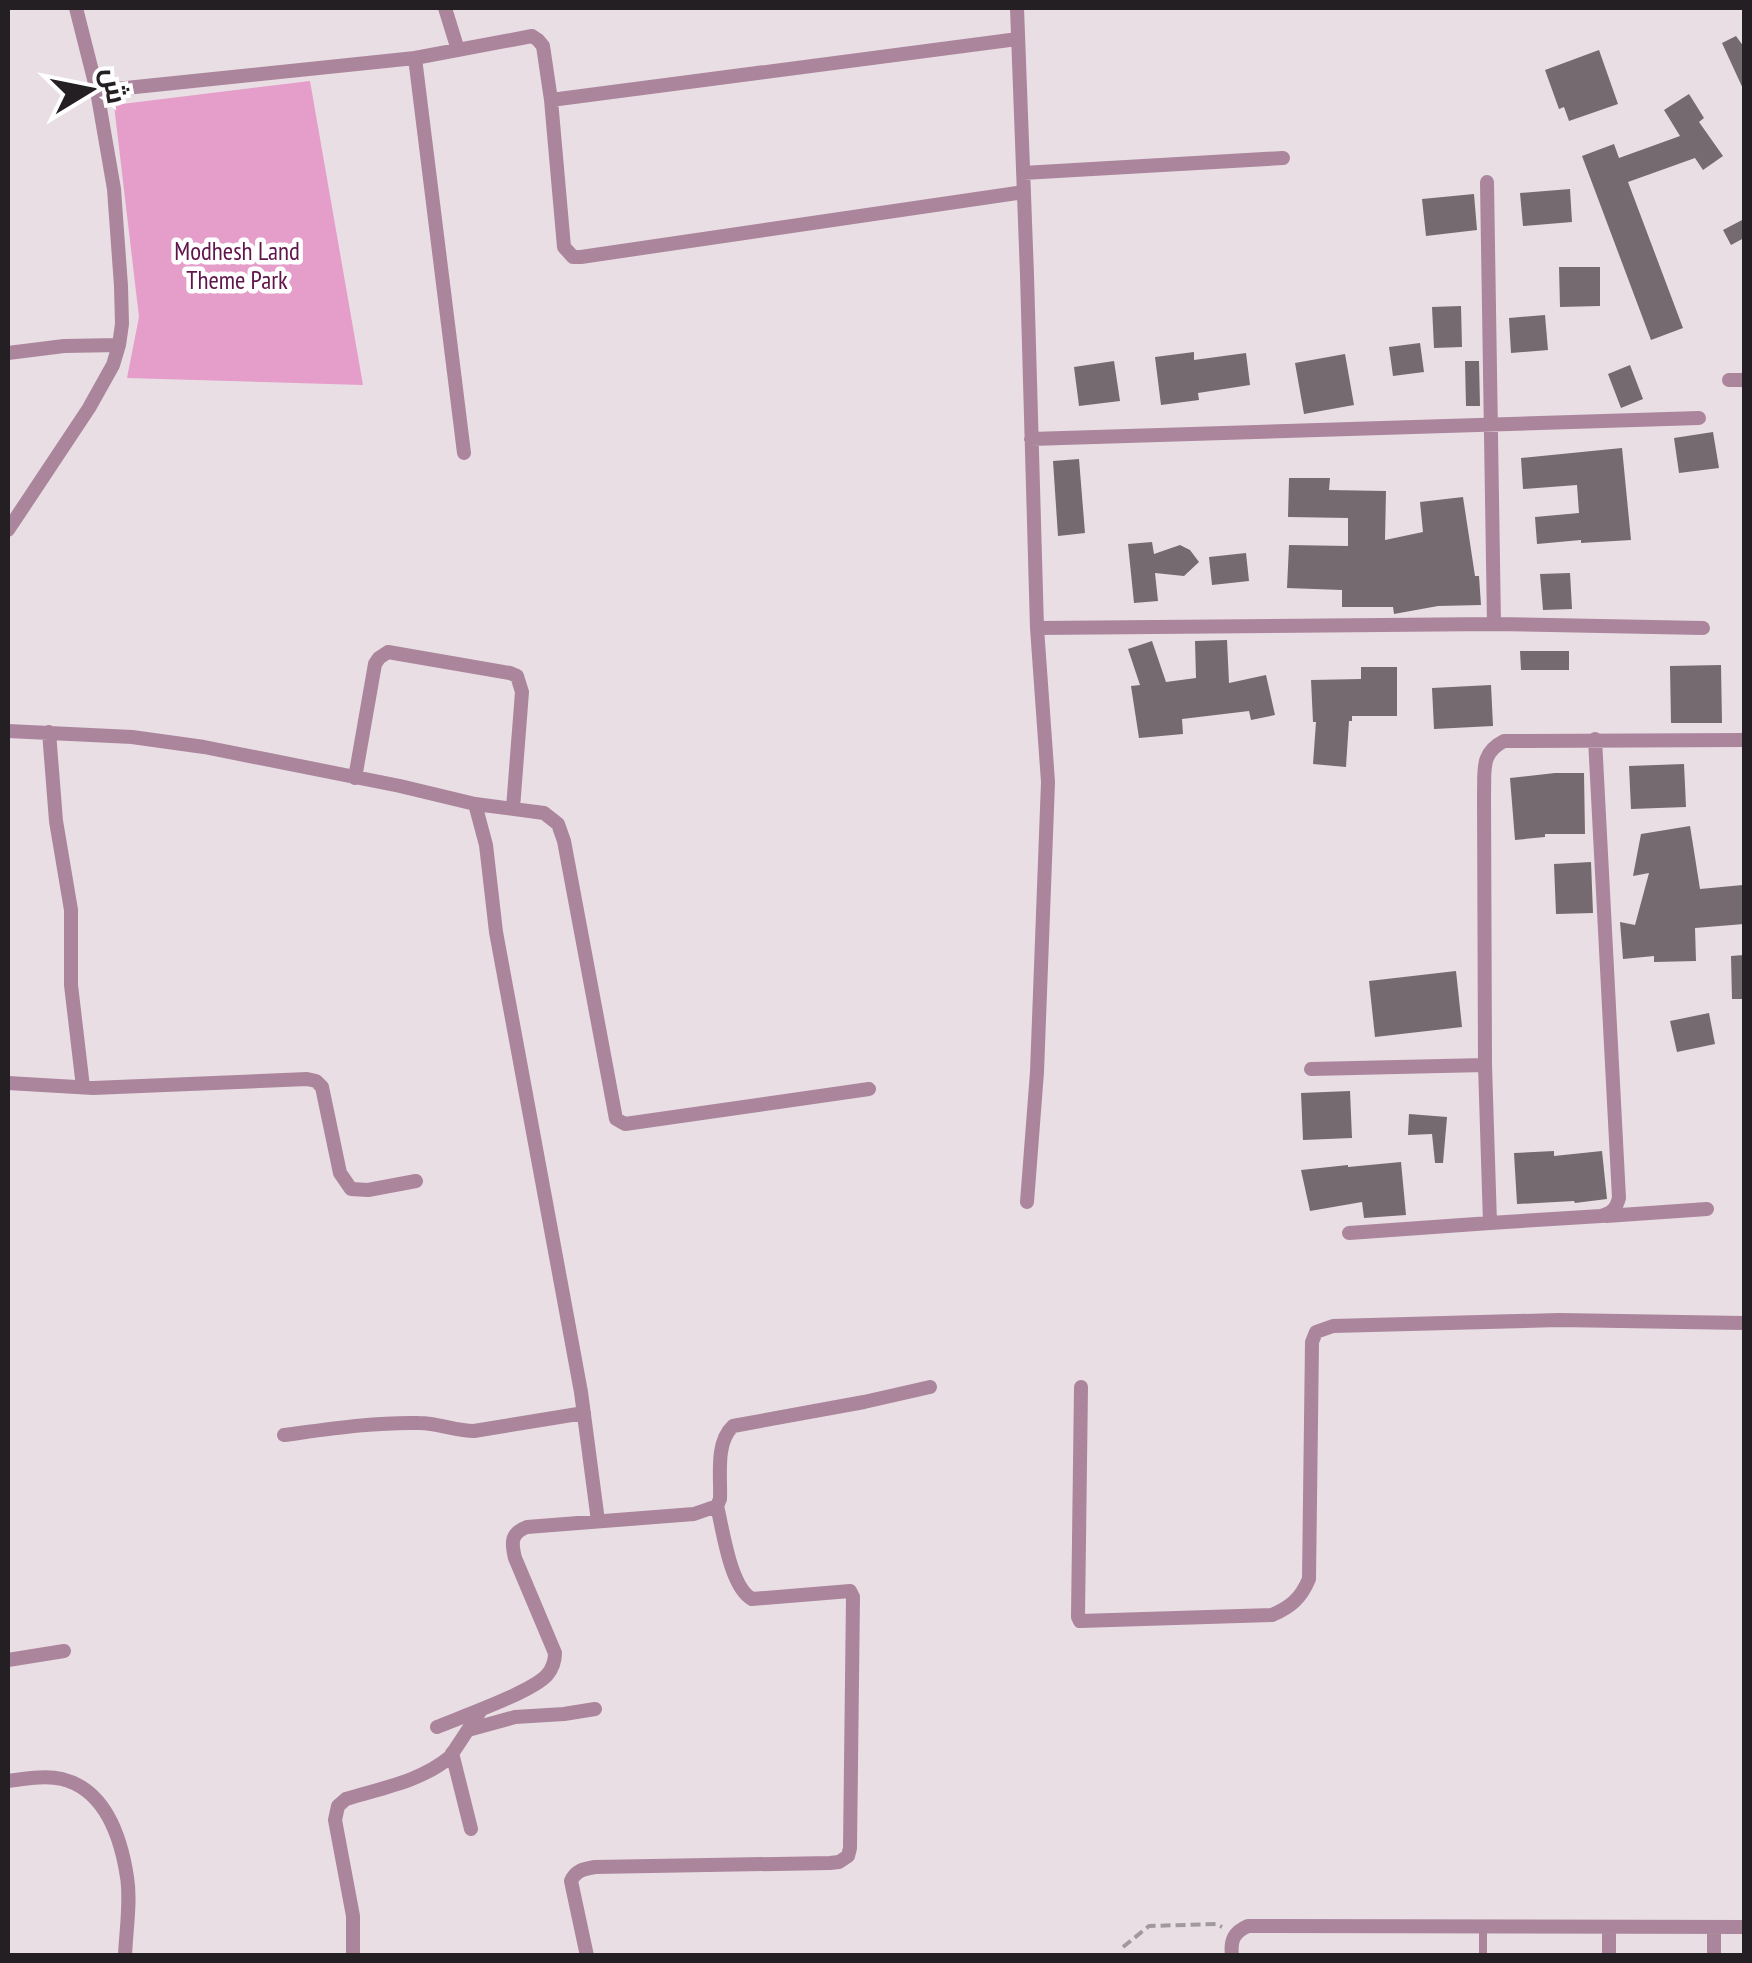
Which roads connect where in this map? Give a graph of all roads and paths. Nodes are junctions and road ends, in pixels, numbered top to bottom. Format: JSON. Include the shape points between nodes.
{"nodes":[{"id":1,"x":76,"y":8,"type":"edge"},
{"id":2,"x":445,"y":8,"type":"edge"},
{"id":3,"x":1017,"y":8,"type":"edge"},
{"id":4,"x":1018,"y":40,"type":"junction"},
{"id":5,"x":458,"y":50,"type":"junction"},
{"id":6,"x":415,"y":58,"type":"junction"},
{"id":7,"x":97,"y":91,"type":"junction"},
{"id":8,"x":550,"y":100,"type":"junction"},
{"id":9,"x":1283,"y":158,"type":"dead end"},
{"id":10,"x":1024,"y":173,"type":"junction"},
{"id":11,"x":1487,"y":182,"type":"dead end"},
{"id":12,"x":1024,"y":192,"type":"junction"},
{"id":13,"x":119,"y":345,"type":"junction"},
{"id":14,"x":8,"y":353,"type":"edge"},
{"id":15,"x":1699,"y":418,"type":"dead end"},
{"id":16,"x":1489,"y":425,"type":"junction"},
{"id":17,"x":1031,"y":439,"type":"junction"},
{"id":18,"x":464,"y":453,"type":"dead end"},
{"id":19,"x":8,"y":530,"type":"edge"},
{"id":20,"x":1494,"y":624,"type":"junction"},
{"id":21,"x":1037,"y":628,"type":"junction"},
{"id":22,"x":1703,"y":628,"type":"dead end"},
{"id":23,"x":8,"y":731,"type":"edge"},
{"id":24,"x":50,"y":732,"type":"junction"},
{"id":25,"x":1595,"y":739,"type":"junction"},
{"id":26,"x":1744,"y":740,"type":"edge"},
{"id":27,"x":355,"y":778,"type":"junction"},
{"id":28,"x":474,"y":804,"type":"junction"},
{"id":29,"x":513,"y":808,"type":"junction"},
{"id":30,"x":1485,"y":1065,"type":"junction"},
{"id":31,"x":1311,"y":1069,"type":"dead end"},
{"id":32,"x":8,"y":1083,"type":"edge"},
{"id":33,"x":83,"y":1088,"type":"junction"},
{"id":34,"x":869,"y":1088,"type":"dead end"},
{"id":35,"x":416,"y":1181,"type":"dead end"},
{"id":36,"x":1027,"y":1202,"type":"dead end"},
{"id":37,"x":1706,"y":1209,"type":"dead end"},
{"id":38,"x":1600,"y":1216,"type":"junction"},
{"id":39,"x":1490,"y":1223,"type":"junction"},
{"id":40,"x":1349,"y":1233,"type":"dead end"},
{"id":41,"x":1744,"y":1323,"type":"edge"},
{"id":42,"x":930,"y":1387,"type":"dead end"},
{"id":43,"x":1081,"y":1387,"type":"dead end"},
{"id":44,"x":584,"y":1413,"type":"junction"},
{"id":45,"x":284,"y":1435,"type":"dead end"},
{"id":46,"x":717,"y":1506,"type":"junction"},
{"id":47,"x":598,"y":1521,"type":"junction"},
{"id":48,"x":64,"y":1651,"type":"dead end"},
{"id":49,"x":8,"y":1660,"type":"edge"},
{"id":50,"x":481,"y":1709,"type":"junction"},
{"id":51,"x":595,"y":1709,"type":"dead end"},
{"id":52,"x":437,"y":1726,"type":"dead end"},
{"id":53,"x":467,"y":1730,"type":"junction"},
{"id":54,"x":452,"y":1753,"type":"junction"},
{"id":55,"x":8,"y":1781,"type":"edge"},
{"id":56,"x":472,"y":1829,"type":"dead end"},
{"id":57,"x":1483,"y":1924,"type":"junction"},
{"id":58,"x":1714,"y":1927,"type":"junction"},
{"id":59,"x":1744,"y":1927,"type":"edge"},
{"id":60,"x":1609,"y":1928,"type":"junction"},
{"id":61,"x":1235,"y":1934,"type":"junction"},
{"id":62,"x":1123,"y":1947,"type":"dead end"},
{"id":63,"x":125,"y":1956,"type":"edge"},
{"id":64,"x":353,"y":1956,"type":"edge"},
{"id":65,"x":586,"y":1956,"type":"edge"},
{"id":66,"x":1232,"y":1956,"type":"edge"},
{"id":67,"x":1482,"y":1956,"type":"edge"},
{"id":68,"x":1608,"y":1956,"type":"edge"},
{"id":69,"x":1714,"y":1956,"type":"edge"}],
"edges":[{"from":1,"to":7,"type":"street"},
{"from":2,"to":5,"type":"street"},
{"from":3,"to":4,"type":"street"},
{"from":4,"to":8,"type":"street"},
{"from":4,"to":10,"type":"street"},
{"from":5,"to":6,"type":"street"},
{"from":5,"to":8,"type":"street","via":[[532,36],[543,46]]},
{"from":6,"to":7,"type":"street"},
{"from":6,"to":18,"type":"street"},
{"from":7,"to":13,"type":"street","via":[[114,189]]},
{"from":8,"to":12,"type":"street","via":[[564,246],[581,258]]},
{"from":9,"to":10,"type":"street"},
{"from":10,"to":12,"type":"street"},
{"from":11,"to":16,"type":"street"},
{"from":12,"to":17,"type":"street"},
{"from":13,"to":14,"type":"street"},
{"from":13,"to":19,"type":"street","via":[[89,408]]},
{"from":15,"to":16,"type":"street"},
{"from":16,"to":17,"type":"street"},
{"from":16,"to":20,"type":"street"},
{"from":17,"to":21,"type":"street"},
{"from":20,"to":21,"type":"street"},
{"from":20,"to":22,"type":"street"},
{"from":21,"to":36,"type":"street","via":[[1048,782]]},
{"from":23,"to":24,"type":"street"},
{"from":24,"to":27,"type":"street","via":[[204,747]]},
{"from":24,"to":33,"type":"street"},
{"from":25,"to":26,"type":"street"},
{"from":25,"to":30,"type":"street","via":[[1504,741],[1486,761]]},
{"from":25,"to":38,"type":"street","via":[[1619,1198],[1611,1213]]},
{"from":27,"to":28,"type":"street"},
{"from":27,"to":29,"type":"street","via":[[379,658],[388,652],[510,673],[522,692]]},
{"from":28,"to":29,"type":"street"},
{"from":28,"to":44,"type":"street"},
{"from":29,"to":34,"type":"street","via":[[544,814],[558,824],[564,841],[618,1122]]},
{"from":30,"to":31,"type":"street"},
{"from":30,"to":39,"type":"street"},
{"from":32,"to":33,"type":"street"},
{"from":33,"to":35,"type":"street","via":[[316,1080],[344,1182],[359,1191]]},
{"from":37,"to":38,"type":"street"},
{"from":38,"to":39,"type":"street"},
{"from":39,"to":40,"type":"street"},
{"from":41,"to":43,"type":"street","via":[[1559,1320],[1332,1326],[1316,1332],[1309,1580],[1293,1604],[1272,1615],[1080,1620]]},
{"from":42,"to":46,"type":"street","via":[[733,1426],[722,1443]]},
{"from":44,"to":45,"type":"street","via":[[462,1432],[388,1422]]},
{"from":44,"to":47,"type":"street"},
{"from":46,"to":47,"type":"street","via":[[694,1514]]},
{"from":46,"to":65,"type":"street","via":[[735,1576],[748,1597],[844,1591],[854,1597],[848,1856],[839,1862],[582,1869],[571,1880]]},
{"from":47,"to":50,"type":"street","via":[[527,1527],[514,1535],[514,1558],[555,1662],[544,1679]]},
{"from":48,"to":49,"type":"street"},
{"from":50,"to":52,"type":"street"},
{"from":50,"to":53,"type":"street"},
{"from":51,"to":53,"type":"street","via":[[515,1717]]},
{"from":53,"to":54,"type":"street"},
{"from":54,"to":56,"type":"street"},
{"from":54,"to":64,"type":"street","via":[[415,1778],[338,1806]]},
{"from":55,"to":63,"type":"street","via":[[61,1778],[104,1808],[128,1880]]},
{"from":57,"to":60,"type":"street"},
{"from":57,"to":61,"type":"street","via":[[1248,1926]]},
{"from":57,"to":67,"type":"lane"},
{"from":58,"to":59,"type":"street"},
{"from":58,"to":60,"type":"street"},
{"from":58,"to":69,"type":"street"},
{"from":60,"to":68,"type":"street"},
{"from":61,"to":62,"type":"path","via":[[1216,1924],[1149,1926]]},
{"from":61,"to":66,"type":"street"}]}
